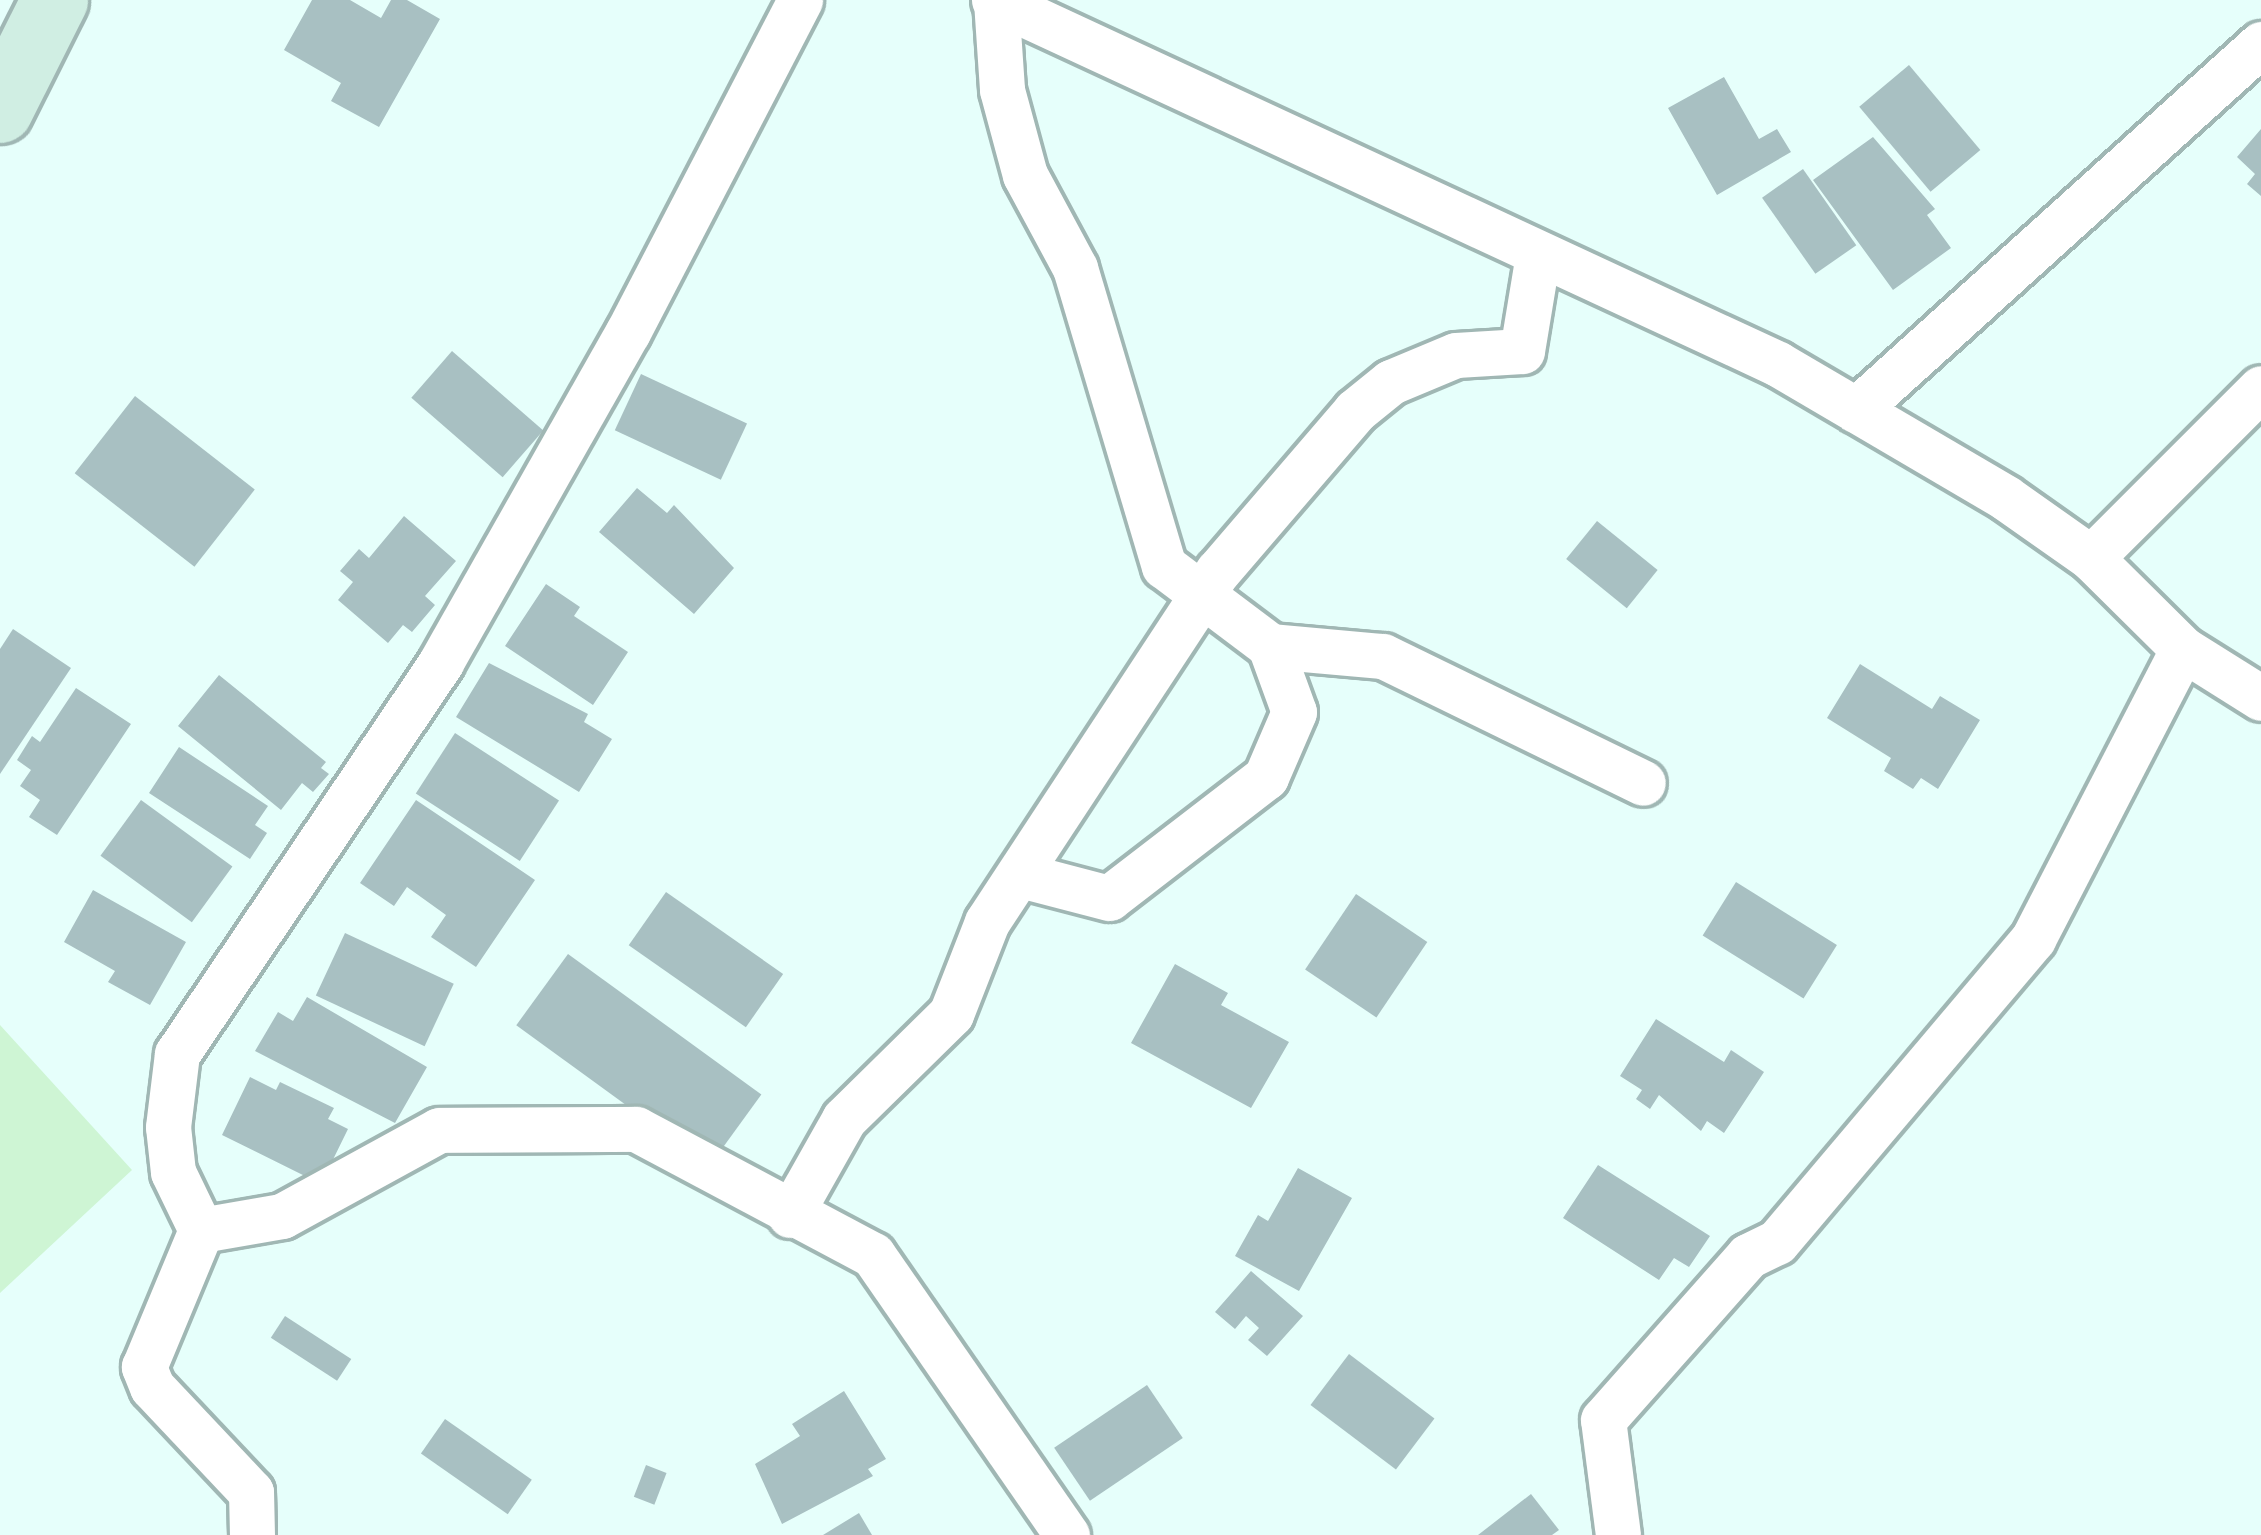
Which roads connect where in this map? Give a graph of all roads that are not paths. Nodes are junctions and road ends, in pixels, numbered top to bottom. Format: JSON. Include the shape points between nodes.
{"nodes":[{"id":1,"x":55,"y":0,"type":"edge"},
{"id":2,"x":800,"y":0,"type":"edge"},
{"id":3,"x":995,"y":0,"type":"edge"},
{"id":4,"x":2261,"y":44,"type":"edge"},
{"id":5,"x":0,"y":110,"type":"edge"},
{"id":6,"x":1538,"y":254,"type":"junction"},
{"id":7,"x":2261,"y":388,"type":"edge"},
{"id":8,"x":1856,"y":410,"type":"junction"},
{"id":9,"x":2090,"y":558,"type":"junction"},
{"id":10,"x":1208,"y":595,"type":"junction"},
{"id":11,"x":1270,"y":646,"type":"junction"},
{"id":12,"x":2183,"y":649,"type":"junction"},
{"id":13,"x":2261,"y":698,"type":"edge"},
{"id":14,"x":1643,"y":782,"type":"dead end"},
{"id":15,"x":1021,"y":875,"type":"junction"},
{"id":16,"x":790,"y":1214,"type":"junction"},
{"id":17,"x":201,"y":1230,"type":"junction"},
{"id":18,"x":252,"y":1535,"type":"edge"},
{"id":19,"x":1067,"y":1535,"type":"edge"},
{"id":20,"x":1618,"y":1535,"type":"edge"}],
"edges":[{"from":1,"to":5,"type":"street"},
{"from":2,"to":17,"type":"street","via":[[628,332],[441,662],[178,1054],[168,1127],[173,1172]]},
{"from":3,"to":6,"type":"street"},
{"from":3,"to":10,"type":"street","via":[[1002,90],[1024,175],[1075,268],[1164,566]]},
{"from":4,"to":8,"type":"street"},
{"from":6,"to":8,"type":"street","via":[[1778,364]]},
{"from":6,"to":10,"type":"street","via":[[1522,351],[1456,355],[1390,382],[1355,411],[1218,571]]},
{"from":7,"to":9,"type":"street"},
{"from":8,"to":9,"type":"street"},
{"from":9,"to":12,"type":"street"},
{"from":10,"to":11,"type":"street"},
{"from":10,"to":15,"type":"street"},
{"from":11,"to":14,"type":"street","via":[[1383,656]]},
{"from":11,"to":15,"type":"street","via":[[1294,712],[1267,777],[1109,898]]},
{"from":12,"to":13,"type":"street"},
{"from":12,"to":20,"type":"street","via":[[2033,939],[1777,1242],[1748,1256],[1603,1420]]},
{"from":15,"to":16,"type":"street","via":[[987,922],[951,1014],[844,1119]]},
{"from":16,"to":17,"type":"street","via":[[636,1129],[508,1126],[439,1130],[282,1216]]},
{"from":16,"to":19,"type":"street","via":[[873,1256]]},
{"from":17,"to":18,"type":"street","via":[[144,1366],[152,1387],[251,1492]]}]}
